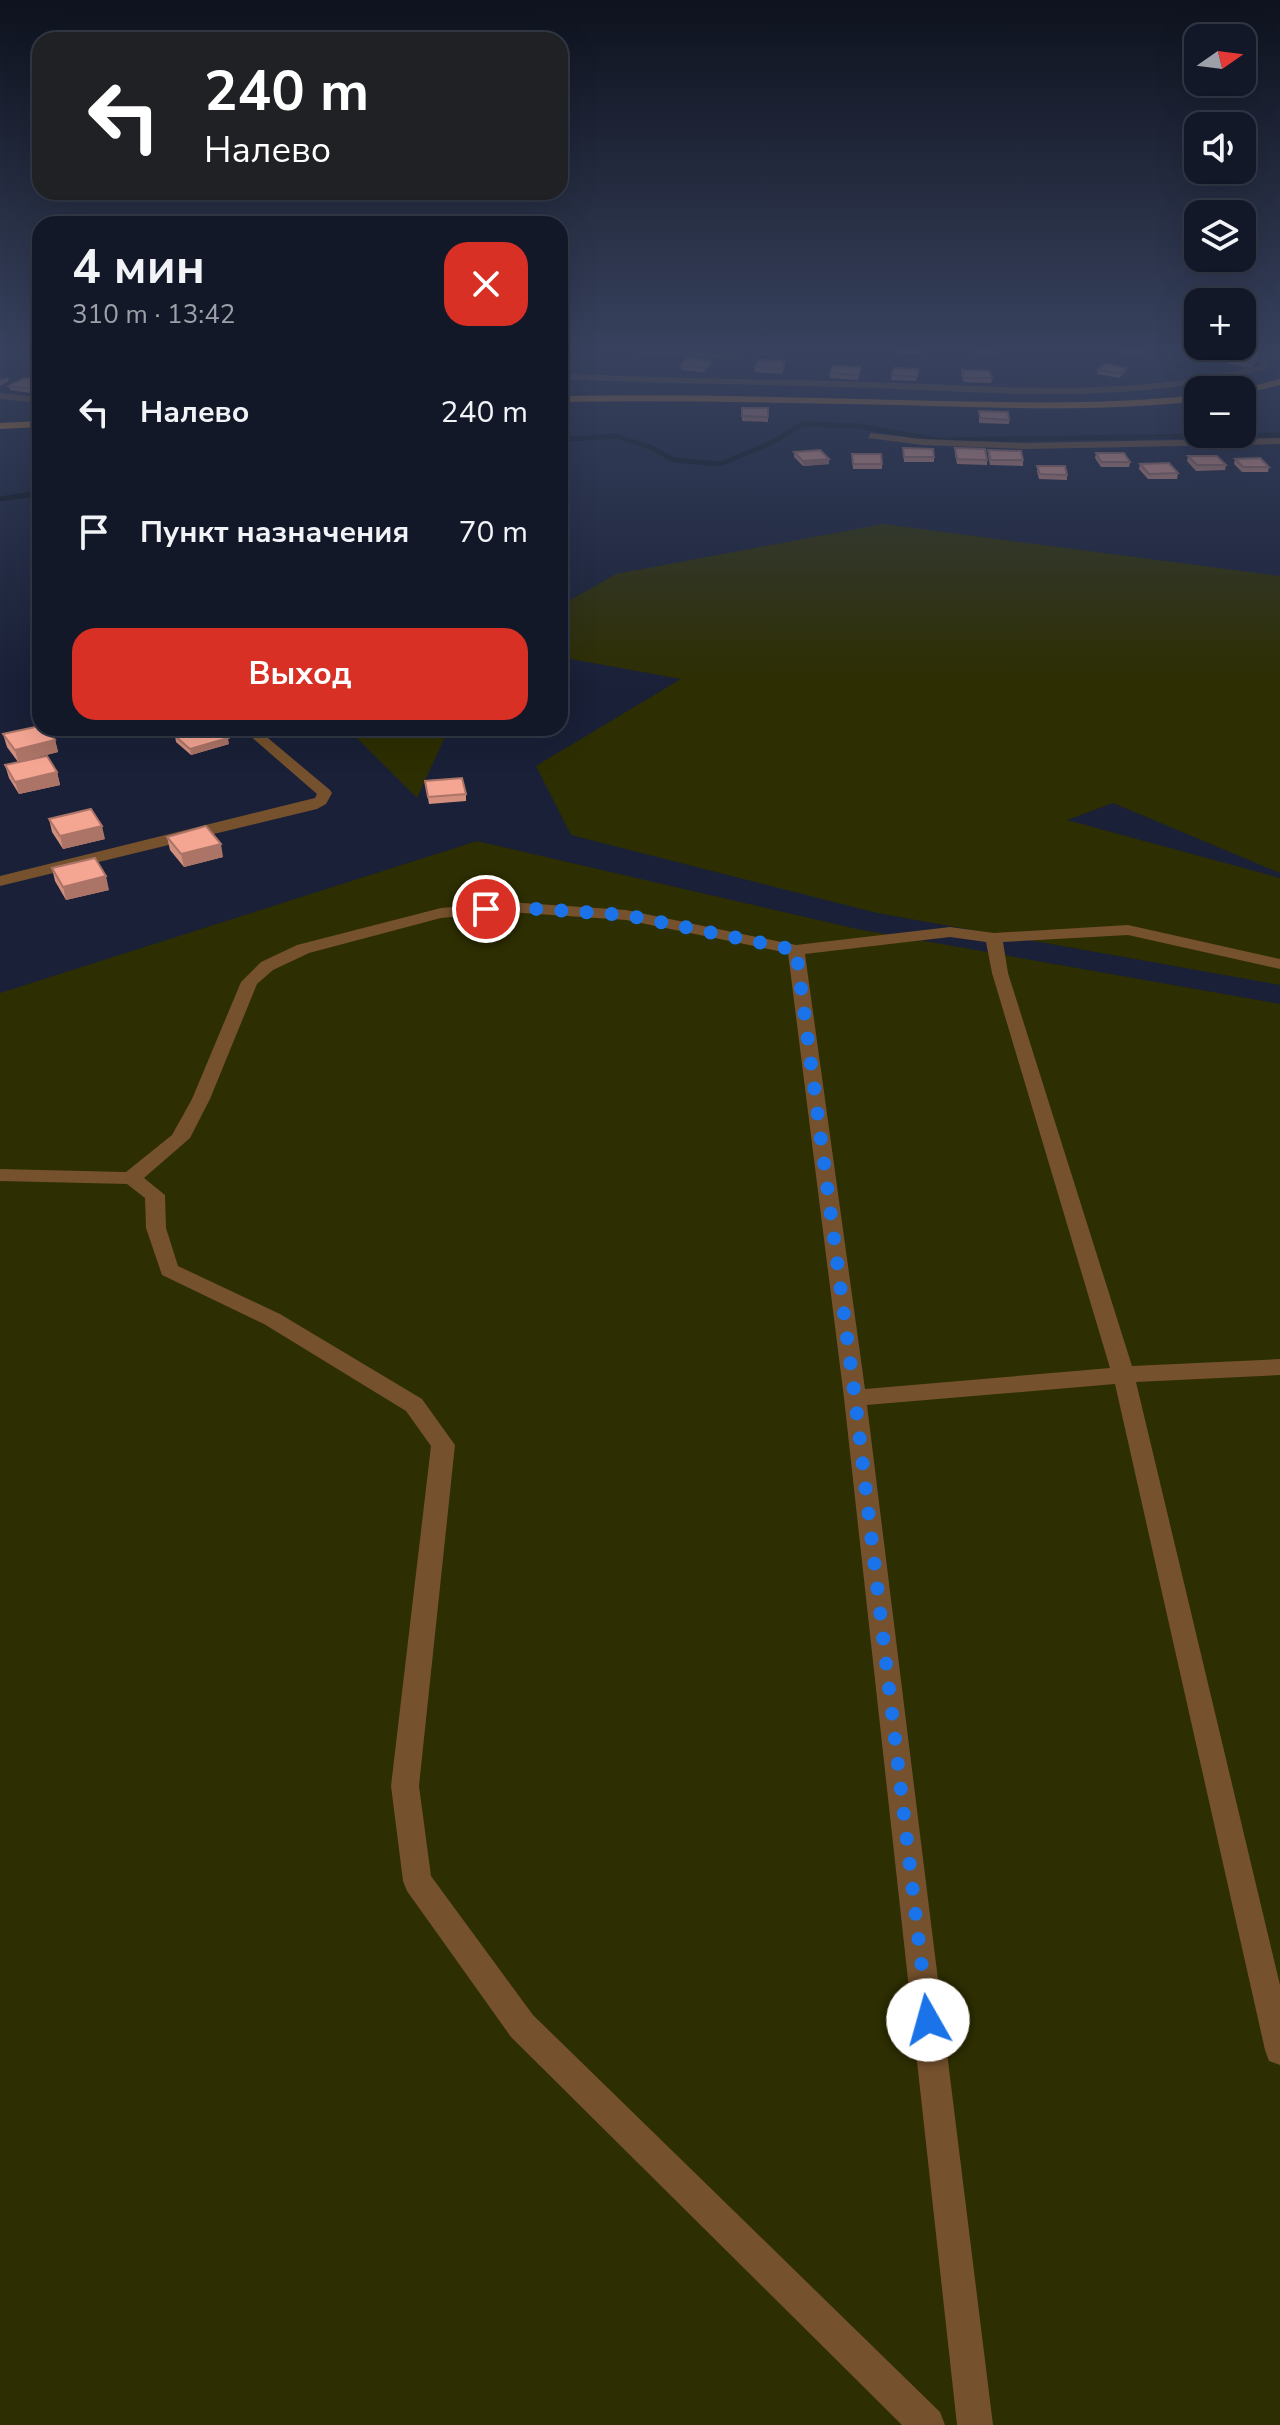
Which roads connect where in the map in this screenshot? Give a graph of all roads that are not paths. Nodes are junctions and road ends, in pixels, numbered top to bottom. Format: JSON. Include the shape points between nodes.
{"nodes":[{"id":1,"x":257,"y":736,"type":"edge"},
{"id":2,"x":0,"y":881,"type":"edge"},
{"id":3,"x":994,"y":938,"type":"junction"},
{"id":4,"x":796,"y":950,"type":"junction"},
{"id":5,"x":1280,"y":964,"type":"edge"},
{"id":6,"x":0,"y":1175,"type":"edge"},
{"id":7,"x":131,"y":1178,"type":"junction"},
{"id":8,"x":1280,"y":1367,"type":"edge"},
{"id":9,"x":1124,"y":1376,"type":"junction"},
{"id":10,"x":855,"y":1398,"type":"junction"},
{"id":11,"x":1280,"y":2050,"type":"edge"},
{"id":12,"x":927,"y":2425,"type":"edge"},
{"id":13,"x":975,"y":2425,"type":"edge"}],
"edges":[{"from":1,"to":2,"type":"street","via":[[325,793],[321,801]]},
{"from":3,"to":4,"type":"street","via":[[950,932]]},
{"from":3,"to":5,"type":"street","via":[[1128,930]]},
{"from":3,"to":9,"type":"street","via":[[1000,973]]},
{"from":4,"to":7,"type":"street","via":[[626,915],[508,907],[441,913],[303,949],[267,966],[249,982],[180,1138]]},
{"from":4,"to":10,"type":"street"},
{"from":6,"to":7,"type":"street"},
{"from":7,"to":12,"type":"street","via":[[155,1195],[156,1228],[169,1270],[272,1319],[414,1405],[443,1445],[405,1786],[417,1881],[522,2026]]},
{"from":8,"to":9,"type":"street"},
{"from":9,"to":10,"type":"street"},
{"from":9,"to":11,"type":"street"},
{"from":10,"to":13,"type":"street"}]}
